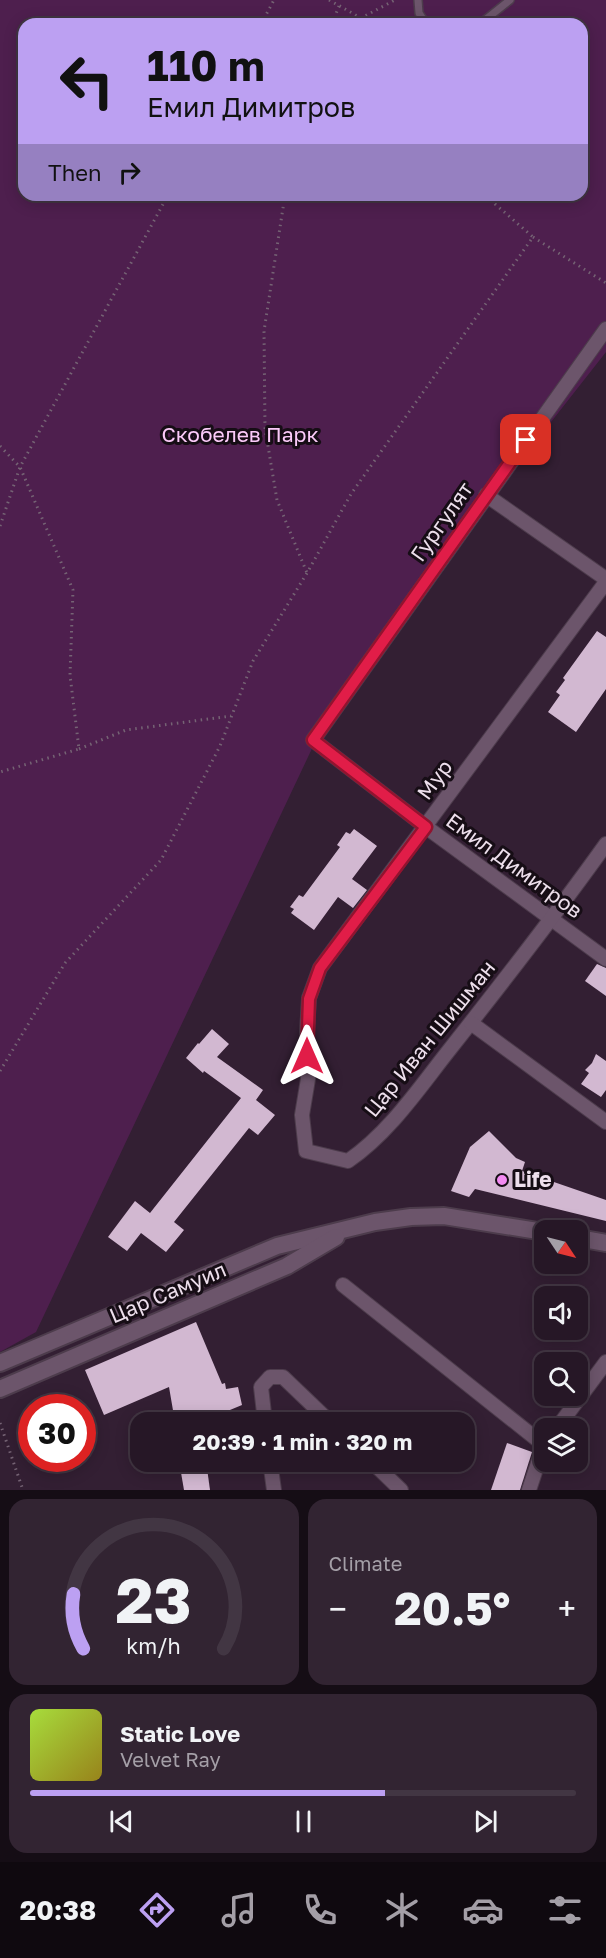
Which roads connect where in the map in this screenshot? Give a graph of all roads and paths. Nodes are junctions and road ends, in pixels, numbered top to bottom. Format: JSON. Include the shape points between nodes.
{"nodes":[{"id":1,"x":274,"y":0,"type":"edge"},
{"id":2,"x":329,"y":0,"type":"edge"},
{"id":3,"x":395,"y":0,"type":"edge"},
{"id":4,"x":418,"y":0,"type":"edge"},
{"id":5,"x":510,"y":0,"type":"edge"},
{"id":6,"x":339,"y":6,"type":"junction"},
{"id":7,"x":264,"y":18,"type":"edge"},
{"id":8,"x":334,"y":18,"type":"edge"},
{"id":9,"x":361,"y":18,"type":"joint"},
{"id":10,"x":422,"y":18,"type":"edge"},
{"id":11,"x":488,"y":18,"type":"edge"},
{"id":12,"x":165,"y":201,"type":"edge"},
{"id":13,"x":284,"y":201,"type":"edge"},
{"id":14,"x":493,"y":201,"type":"edge"},
{"id":15,"x":533,"y":237,"type":"junction"},
{"id":16,"x":606,"y":283,"type":"edge"},
{"id":17,"x":606,"y":329,"type":"edge"},
{"id":18,"x":0,"y":446,"type":"edge"},
{"id":19,"x":20,"y":467,"type":"junction"},
{"id":20,"x":486,"y":495,"type":"junction"},
{"id":21,"x":0,"y":526,"type":"edge"},
{"id":22,"x":307,"y":573,"type":"junction"},
{"id":23,"x":606,"y":580,"type":"edge"},
{"id":24,"x":232,"y":716,"type":"junction"},
{"id":25,"x":313,"y":740,"type":"joint"},
{"id":26,"x":79,"y":749,"type":"junction"},
{"id":27,"x":0,"y":772,"type":"edge"},
{"id":28,"x":426,"y":827,"type":"junction"},
{"id":29,"x":606,"y":844,"type":"edge"},
{"id":30,"x":551,"y":920,"type":"junction"},
{"id":31,"x":606,"y":959,"type":"edge"},
{"id":32,"x":471,"y":1023,"type":"junction"},
{"id":33,"x":0,"y":1071,"type":"edge"},
{"id":34,"x":308,"y":1079,"type":"joint"},
{"id":35,"x":606,"y":1122,"type":"edge"},
{"id":36,"x":349,"y":1228,"type":"junction"},
{"id":37,"x":534,"y":1230,"type":"edge"},
{"id":38,"x":588,"y":1240,"type":"edge"},
{"id":39,"x":606,"y":1243,"type":"edge"},
{"id":40,"x":343,"y":1285,"type":"dead end"},
{"id":41,"x":606,"y":1362,"type":"edge"},
{"id":42,"x":0,"y":1363,"type":"edge"},
{"id":43,"x":0,"y":1389,"type":"edge"},
{"id":44,"x":264,"y":1412,"type":"edge"},
{"id":45,"x":320,"y":1412,"type":"edge"},
{"id":46,"x":564,"y":1418,"type":"edge"},
{"id":47,"x":0,"y":1423,"type":"edge"},
{"id":48,"x":534,"y":1437,"type":"edge"},
{"id":49,"x":272,"y":1472,"type":"edge"},
{"id":50,"x":381,"y":1472,"type":"edge"},
{"id":51,"x":535,"y":1472,"type":"edge"},
{"id":52,"x":23,"y":1490,"type":"edge"},
{"id":53,"x":274,"y":1490,"type":"edge"},
{"id":54,"x":400,"y":1490,"type":"edge"},
{"id":55,"x":529,"y":1490,"type":"edge"}],
"edges":[{"from":1,"to":7,"type":"path"},
{"from":2,"to":6,"type":"path"},
{"from":3,"to":9,"type":"path"},
{"from":4,"to":10,"type":"lane"},
{"from":5,"to":11,"type":"lane"},
{"from":6,"to":8,"type":"path"},
{"from":6,"to":9,"type":"path"},
{"from":12,"to":19,"type":"path"},
{"from":13,"to":22,"type":"path","via":[[264,331],[264,428],[277,500]]},
{"from":14,"to":15,"type":"path"},
{"from":15,"to":16,"type":"path"},
{"from":15,"to":22,"type":"path","via":[[351,494]]},
{"from":17,"to":20,"type":"street","name":"Гургулят"},
{"from":18,"to":19,"type":"path"},
{"from":19,"to":21,"type":"path"},
{"from":19,"to":26,"type":"path","via":[[73,590],[70,675]]},
{"from":20,"to":23,"type":"street"},
{"from":20,"to":25,"type":"street","name":"Гургулят"},
{"from":22,"to":24,"type":"path","via":[[253,662]]},
{"from":23,"to":28,"type":"street","name":"Мур"},
{"from":24,"to":26,"type":"path","via":[[126,730]]},
{"from":24,"to":33,"type":"path","via":[[161,860],[65,963]]},
{"from":25,"to":28,"type":"street","name":"Емил Димитров"},
{"from":26,"to":27,"type":"path"},
{"from":28,"to":30,"type":"street","name":"Емил Димитров"},
{"from":28,"to":34,"type":"street","name":"Мур","via":[[320,968],[309,999]]},
{"from":29,"to":30,"type":"street","name":"Цар Иван Шишман"},
{"from":30,"to":31,"type":"street","name":"Емил Димитров"},
{"from":30,"to":32,"type":"street","name":"Цар Иван Шишман"},
{"from":32,"to":34,"type":"street","name":"Цар Иван Шишман","via":[[402,1110],[369,1147],[348,1161],[306,1151],[302,1115]]},
{"from":32,"to":35,"type":"street"},
{"from":36,"to":37,"type":"street","name":"Цар Самуил","via":[[411,1217],[444,1216]]},
{"from":36,"to":42,"type":"street","name":"Цар Самуил","via":[[277,1246]]},
{"from":36,"to":43,"type":"street","name":"Цар Самуил","via":[[287,1266]]},
{"from":38,"to":39,"type":"street"},
{"from":40,"to":48,"type":"street"},
{"from":41,"to":46,"type":"street"},
{"from":44,"to":45,"type":"street","via":[[261,1387],[270,1377],[284,1377]]},
{"from":47,"to":52,"type":"path"},
{"from":49,"to":53,"type":"street"},
{"from":50,"to":54,"type":"street"},
{"from":51,"to":55,"type":"street"}]}
